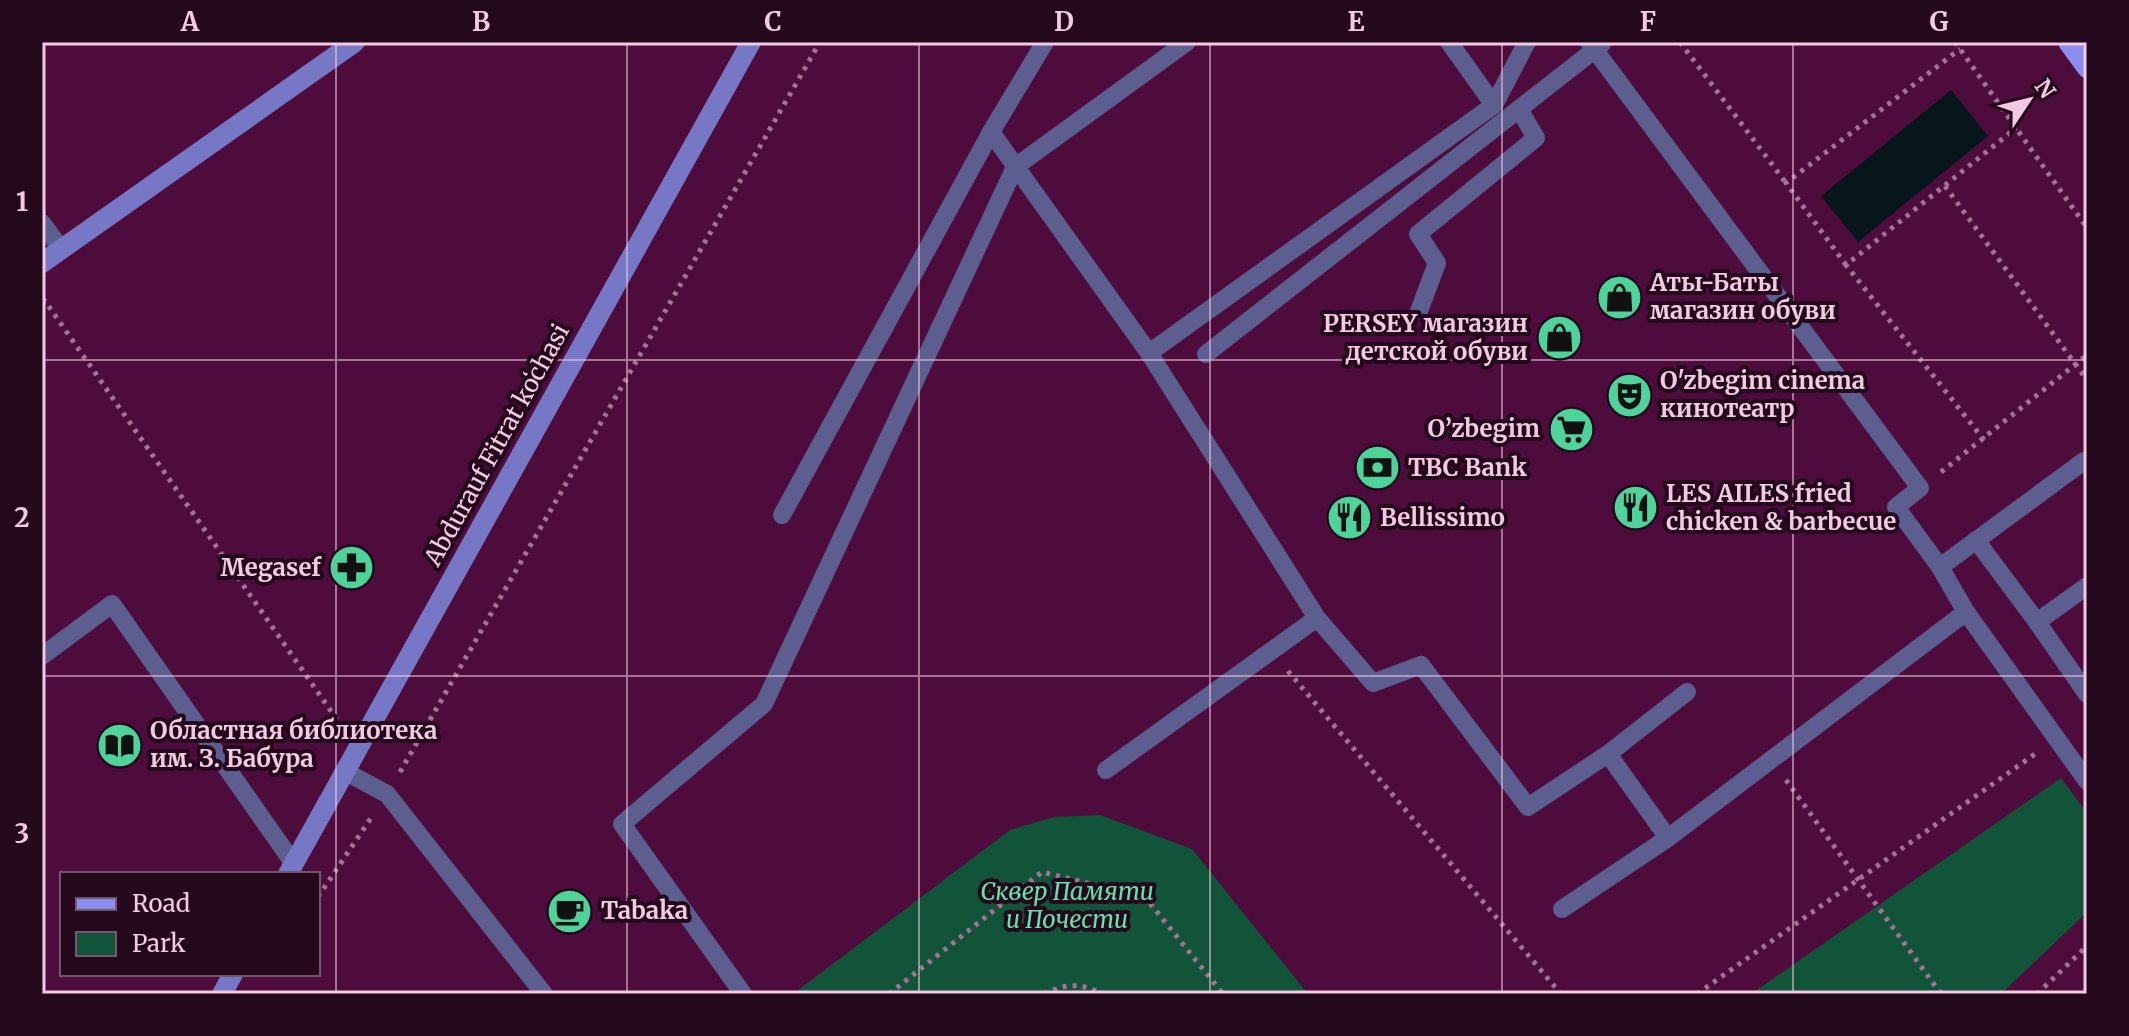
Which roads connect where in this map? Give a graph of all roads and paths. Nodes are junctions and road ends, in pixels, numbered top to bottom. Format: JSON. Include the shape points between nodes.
{"nodes":[{"id":1,"x":355,"y":42,"type":"edge"},
{"id":2,"x":751,"y":42,"type":"edge"},
{"id":3,"x":820,"y":42,"type":"edge"},
{"id":4,"x":1045,"y":42,"type":"edge"},
{"id":5,"x":1187,"y":42,"type":"edge"},
{"id":6,"x":1449,"y":42,"type":"edge"},
{"id":7,"x":1527,"y":42,"type":"edge"},
{"id":8,"x":1680,"y":42,"type":"edge"},
{"id":9,"x":1955,"y":42,"type":"edge"},
{"id":10,"x":2068,"y":42,"type":"edge"},
{"id":11,"x":1596,"y":45,"type":"edge"},
{"id":12,"x":1960,"y":49,"type":"junction"},
{"id":13,"x":2087,"y":68,"type":"edge"},
{"id":14,"x":1494,"y":105,"type":"junction"},
{"id":15,"x":1519,"y":109,"type":"junction"},
{"id":16,"x":2016,"y":128,"type":"junction"},
{"id":17,"x":991,"y":132,"type":"junction"},
{"id":18,"x":1015,"y":167,"type":"junction"},
{"id":19,"x":1786,"y":183,"type":"junction"},
{"id":20,"x":1945,"y":186,"type":"junction"},
{"id":21,"x":42,"y":223,"type":"edge"},
{"id":22,"x":2087,"y":228,"type":"edge"},
{"id":23,"x":61,"y":249,"type":"junction"},
{"id":24,"x":42,"y":263,"type":"edge"},
{"id":25,"x":1846,"y":265,"type":"junction"},
{"id":26,"x":42,"y":303,"type":"edge"},
{"id":27,"x":1419,"y":311,"type":"dead end"},
{"id":28,"x":1149,"y":353,"type":"junction"},
{"id":29,"x":1206,"y":354,"type":"dead end"},
{"id":30,"x":2087,"y":355,"type":"edge"},
{"id":31,"x":2075,"y":364,"type":"junction"},
{"id":32,"x":2087,"y":380,"type":"edge"},
{"id":33,"x":1984,"y":440,"type":"junction"},
{"id":34,"x":2087,"y":465,"type":"edge"},
{"id":35,"x":1920,"y":488,"type":"junction"},
{"id":36,"x":782,"y":515,"type":"dead end"},
{"id":37,"x":1976,"y":540,"type":"junction"},
{"id":38,"x":1940,"y":567,"type":"junction"},
{"id":39,"x":2087,"y":586,"type":"edge"},
{"id":40,"x":1966,"y":612,"type":"junction"},
{"id":41,"x":1317,"y":618,"type":"junction"},
{"id":42,"x":2037,"y":622,"type":"junction"},
{"id":43,"x":1272,"y":652,"type":"junction"},
{"id":44,"x":42,"y":656,"type":"edge"},
{"id":45,"x":1687,"y":692,"type":"dead end"},
{"id":46,"x":2087,"y":694,"type":"edge"},
{"id":47,"x":2056,"y":739,"type":"junction"},
{"id":48,"x":358,"y":750,"type":"junction"},
{"id":49,"x":1608,"y":754,"type":"junction"},
{"id":50,"x":1771,"y":760,"type":"junction"},
{"id":51,"x":1106,"y":770,"type":"dead end"},
{"id":52,"x":346,"y":772,"type":"junction"},
{"id":53,"x":2087,"y":781,"type":"edge"},
{"id":54,"x":387,"y":794,"type":"junction"},
{"id":55,"x":1668,"y":838,"type":"junction"},
{"id":56,"x":291,"y":869,"type":"edge"},
{"id":57,"x":1859,"y":879,"type":"junction"},
{"id":58,"x":320,"y":894,"type":"edge"},
{"id":59,"x":1562,"y":909,"type":"dead end"},
{"id":60,"x":2087,"y":946,"type":"edge"},
{"id":61,"x":232,"y":976,"type":"edge"},
{"id":62,"x":222,"y":994,"type":"edge"},
{"id":63,"x":544,"y":994,"type":"edge"},
{"id":64,"x":743,"y":994,"type":"edge"},
{"id":65,"x":889,"y":994,"type":"edge"},
{"id":66,"x":1044,"y":994,"type":"edge"},
{"id":67,"x":1101,"y":994,"type":"edge"},
{"id":68,"x":1223,"y":994,"type":"edge"},
{"id":69,"x":1561,"y":994,"type":"edge"},
{"id":70,"x":1697,"y":994,"type":"edge"},
{"id":71,"x":1941,"y":994,"type":"edge"},
{"id":72,"x":2037,"y":994,"type":"edge"}],
"edges":[{"from":1,"to":23,"type":"main road"},
{"from":2,"to":48,"type":"main road","name":"Abdurauf Fitrat koʻchasi"},
{"from":3,"to":54,"type":"path"},
{"from":4,"to":17,"type":"lane"},
{"from":5,"to":18,"type":"lane"},
{"from":6,"to":14,"type":"lane"},
{"from":7,"to":14,"type":"lane"},
{"from":8,"to":19,"type":"path"},
{"from":9,"to":12,"type":"path"},
{"from":10,"to":13,"type":"main road"},
{"from":11,"to":15,"type":"lane"},
{"from":11,"to":35,"type":"lane"},
{"from":12,"to":16,"type":"path"},
{"from":12,"to":19,"type":"path"},
{"from":14,"to":28,"type":"lane"},
{"from":15,"to":27,"type":"lane","via":[[1536,138],[1418,234],[1437,263]]},
{"from":15,"to":29,"type":"lane"},
{"from":16,"to":20,"type":"path"},
{"from":16,"to":22,"type":"path"},
{"from":17,"to":18,"type":"lane"},
{"from":17,"to":36,"type":"lane"},
{"from":18,"to":28,"type":"lane"},
{"from":18,"to":64,"type":"lane","via":[[764,704],[622,824]]},
{"from":19,"to":25,"type":"path"},
{"from":20,"to":25,"type":"path"},
{"from":20,"to":31,"type":"path"},
{"from":21,"to":23,"type":"lane"},
{"from":23,"to":24,"type":"main road"},
{"from":25,"to":33,"type":"path"},
{"from":26,"to":48,"type":"path"},
{"from":28,"to":41,"type":"lane"},
{"from":30,"to":31,"type":"path"},
{"from":31,"to":32,"type":"path"},
{"from":31,"to":33,"type":"path"},
{"from":33,"to":35,"type":"path"},
{"from":34,"to":37,"type":"lane","via":[[2084,461]]},
{"from":35,"to":38,"type":"lane","via":[[1896,507]]},
{"from":37,"to":38,"type":"lane"},
{"from":37,"to":42,"type":"lane"},
{"from":38,"to":40,"type":"lane"},
{"from":39,"to":42,"type":"lane"},
{"from":40,"to":47,"type":"lane"},
{"from":40,"to":50,"type":"lane"},
{"from":41,"to":43,"type":"lane"},
{"from":41,"to":49,"type":"lane","via":[[1373,683],[1421,665],[1528,807]]},
{"from":42,"to":46,"type":"lane"},
{"from":43,"to":51,"type":"lane"},
{"from":43,"to":69,"type":"path"},
{"from":44,"to":56,"type":"lane","via":[[112,604]]},
{"from":45,"to":49,"type":"lane"},
{"from":47,"to":53,"type":"lane"},
{"from":47,"to":57,"type":"path"},
{"from":48,"to":52,"type":"main road","name":"Abdurauf Fitrat koʻchasi"},
{"from":49,"to":55,"type":"lane"},
{"from":50,"to":55,"type":"lane"},
{"from":50,"to":57,"type":"path"},
{"from":52,"to":54,"type":"lane"},
{"from":52,"to":56,"type":"main road","name":"Abdurauf Fitrat koʻchasi"},
{"from":54,"to":58,"type":"path"},
{"from":54,"to":63,"type":"lane"},
{"from":55,"to":59,"type":"lane"},
{"from":57,"to":70,"type":"path"},
{"from":57,"to":71,"type":"path"},
{"from":60,"to":72,"type":"path"},
{"from":61,"to":62,"type":"main road"},
{"from":65,"to":68,"type":"path","via":[[1042,872],[1145,897]]},
{"from":66,"to":67,"type":"path","via":[[1079,985]]}]}
